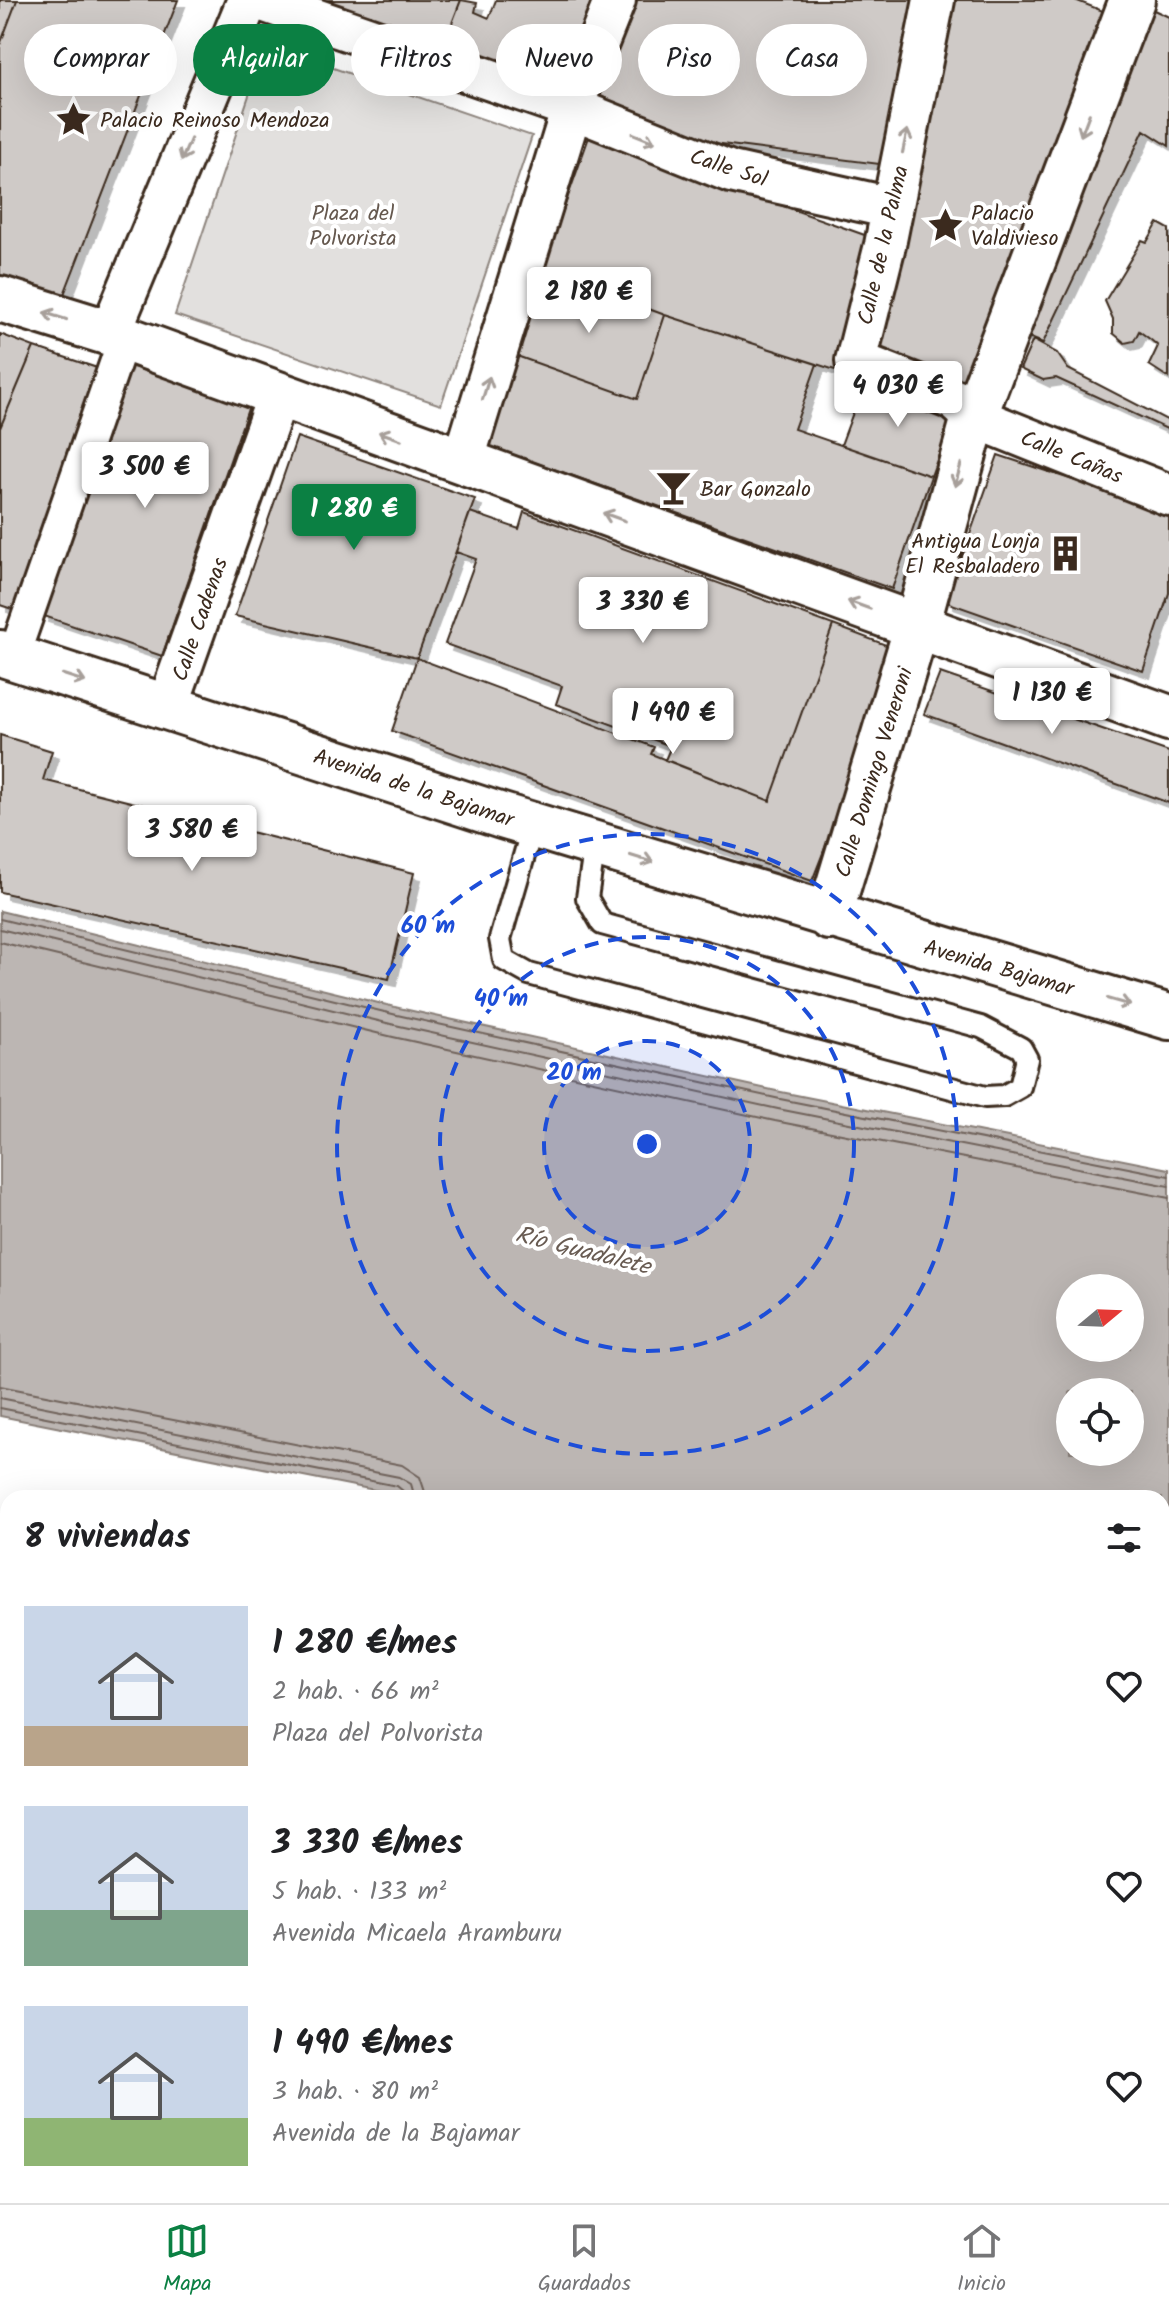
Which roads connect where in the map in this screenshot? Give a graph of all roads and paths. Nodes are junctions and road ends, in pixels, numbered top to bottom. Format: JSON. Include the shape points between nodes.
{"nodes":[{"id":1,"x":248,"y":0,"type":"edge"},
{"id":2,"x":260,"y":0,"type":"edge"},
{"id":3,"x":615,"y":0,"type":"edge"},
{"id":4,"x":934,"y":0,"type":"edge"},
{"id":5,"x":1132,"y":0,"type":"edge"},
{"id":6,"x":572,"y":108,"type":"junction"},
{"id":7,"x":892,"y":208,"type":"junction"},
{"id":8,"x":0,"y":299,"type":"edge"},
{"id":9,"x":117,"y":336,"type":"junction"},
{"id":10,"x":278,"y":395,"type":"junction"},
{"id":11,"x":974,"y":417,"type":"junction"},
{"id":12,"x":463,"y":462,"type":"junction"},
{"id":13,"x":1169,"y":495,"type":"edge"},
{"id":14,"x":917,"y":626,"type":"junction"},
{"id":15,"x":7,"y":656,"type":"edge"},
{"id":16,"x":167,"y":708,"type":"junction"},
{"id":17,"x":1167,"y":708,"type":"edge"},
{"id":18,"x":533,"y":825,"type":"junction"},
{"id":19,"x":595,"y":844,"type":"junction"},
{"id":20,"x":829,"y":917,"type":"junction"},
{"id":21,"x":1169,"y":1017,"type":"edge"}],
"edges":[{"from":1,"to":9,"type":"street","one_way":true},
{"from":2,"to":6,"type":"street","name":"Calle Sol"},
{"from":3,"to":6,"type":"street"},
{"from":7,"to":4,"type":"street","name":"Calle de la Palma","one_way":true},
{"from":5,"to":11,"type":"street","name":"Calle Domingo Veneroni","one_way":true},
{"from":6,"to":7,"type":"street","name":"Calle Sol","one_way":true,"via":[[731,172]]},
{"from":12,"to":6,"type":"street","one_way":true},
{"from":7,"to":11,"type":"street","name":"Calle de la Palma","via":[[856,361],[955,400]]},
{"from":9,"to":8,"type":"street","one_way":true},
{"from":9,"to":10,"type":"street"},
{"from":9,"to":15,"type":"street"},
{"from":12,"to":10,"type":"street","one_way":true},
{"from":10,"to":16,"type":"street","name":"Calle Cadenas"},
{"from":11,"to":13,"type":"street","name":"Calle Cañas"},
{"from":11,"to":14,"type":"street","name":"Calle Domingo Veneroni","one_way":true},
{"from":14,"to":12,"type":"street","one_way":true},
{"from":14,"to":17,"type":"street"},
{"from":14,"to":20,"type":"street","name":"Calle Domingo Veneroni"},
{"from":15,"to":16,"type":"street","name":"Avenida de la Bajamar","one_way":true},
{"from":16,"to":18,"type":"street","name":"Avenida de la Bajamar"},
{"from":18,"to":19,"type":"street","name":"Avenida de la Bajamar"},
{"from":18,"to":19,"type":"lane","via":[[500,939],[504,960],[529,974],[985,1097],[1004,1096],[1020,1087],[1027,1059],[1021,1048],[981,1027],[602,924],[587,898]]},
{"from":19,"to":20,"type":"street","name":"Avenida de la Bajamar","one_way":true},
{"from":20,"to":21,"type":"street","name":"Avenida Bajamar","one_way":true}]}
